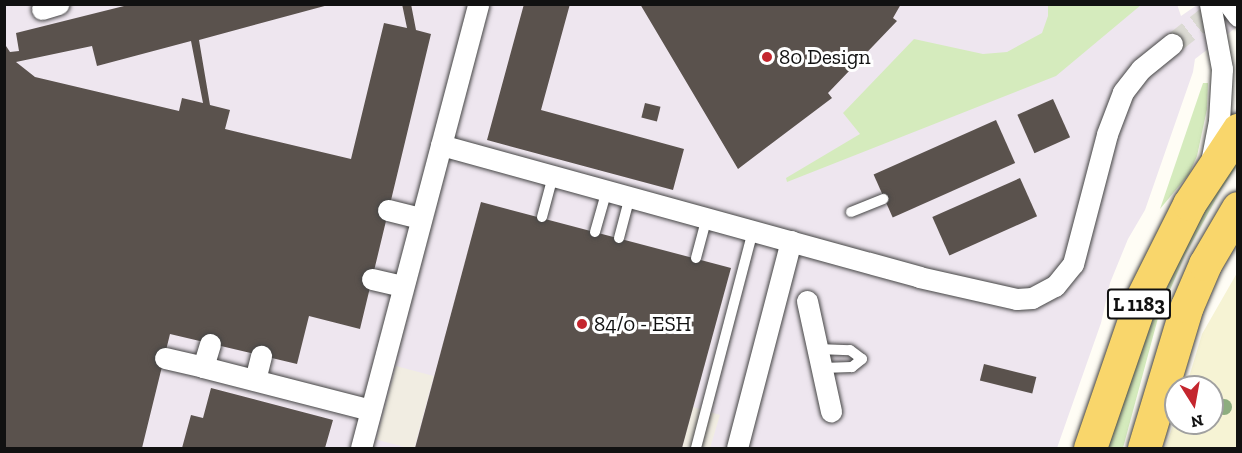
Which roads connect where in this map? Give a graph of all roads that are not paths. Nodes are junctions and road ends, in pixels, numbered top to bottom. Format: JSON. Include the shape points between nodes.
{"nodes":[{"id":1,"x":478,"y":4,"type":"edge"},
{"id":2,"x":1210,"y":4,"type":"edge"},
{"id":3,"x":1229,"y":4,"type":"edge"},
{"id":4,"x":1238,"y":16,"type":"edge"},
{"id":5,"x":1172,"y":44,"type":"tunnel mouth"},
{"id":6,"x":1238,"y":130,"type":"edge"},
{"id":7,"x":441,"y":145,"type":"junction"},
{"id":8,"x":1210,"y":169,"type":"junction"},
{"id":9,"x":553,"y":176,"type":"junction"},
{"id":10,"x":607,"y":190,"type":"junction"},
{"id":11,"x":630,"y":196,"type":"junction"},
{"id":12,"x":884,"y":199,"type":"dead end"},
{"id":13,"x":1238,"y":208,"type":"edge"},
{"id":14,"x":388,"y":210,"type":"dead end"},
{"id":15,"x":851,"y":212,"type":"dead end"},
{"id":16,"x":420,"y":218,"type":"junction"},
{"id":17,"x":542,"y":218,"type":"dead end"},
{"id":18,"x":707,"y":218,"type":"junction"},
{"id":19,"x":753,"y":230,"type":"junction"},
{"id":20,"x":595,"y":232,"type":"dead end"},
{"id":21,"x":619,"y":238,"type":"dead end"},
{"id":22,"x":791,"y":241,"type":"junction"},
{"id":23,"x":696,"y":258,"type":"dead end"},
{"id":24,"x":372,"y":279,"type":"dead end"},
{"id":25,"x":402,"y":286,"type":"junction"},
{"id":26,"x":807,"y":301,"type":"dead end"},
{"id":27,"x":210,"y":344,"type":"dead end"},
{"id":28,"x":261,"y":356,"type":"dead end"},
{"id":29,"x":165,"y":358,"type":"dead end"},
{"id":30,"x":203,"y":367,"type":"junction"},
{"id":31,"x":255,"y":380,"type":"junction"},
{"id":32,"x":371,"y":410,"type":"junction"},
{"id":33,"x":831,"y":411,"type":"dead end"},
{"id":34,"x":361,"y":448,"type":"edge"},
{"id":35,"x":696,"y":448,"type":"edge"},
{"id":36,"x":737,"y":448,"type":"edge"},
{"id":37,"x":1090,"y":448,"type":"edge"},
{"id":38,"x":1144,"y":448,"type":"edge"}],
"edges":[{"from":1,"to":7,"type":"street"},
{"from":2,"to":8,"type":"street","via":[[1222,69],[1219,121]]},
{"from":3,"to":4,"type":"street"},
{"from":5,"to":22,"type":"street","via":[[1141,69],[1123,92],[1107,134],[1073,264],[1046,293],[1017,299]]},
{"from":6,"to":8,"type":"main road","number":"L 1183"},
{"from":7,"to":9,"type":"street"},
{"from":7,"to":16,"type":"street"},
{"from":8,"to":37,"type":"main road","number":"L 1183","via":[[1141,300]]},
{"from":9,"to":10,"type":"street"},
{"from":9,"to":17,"type":"lane"},
{"from":10,"to":11,"type":"street"},
{"from":10,"to":20,"type":"lane"},
{"from":11,"to":18,"type":"street"},
{"from":11,"to":21,"type":"lane"},
{"from":12,"to":15,"type":"lane"},
{"from":13,"to":38,"type":"main road","number":"L 1183","via":[[1205,264],[1187,306]]},
{"from":14,"to":16,"type":"street"},
{"from":16,"to":25,"type":"street"},
{"from":18,"to":19,"type":"street"},
{"from":18,"to":23,"type":"lane"},
{"from":19,"to":22,"type":"street"},
{"from":19,"to":35,"type":"lane"},
{"from":22,"to":36,"type":"street"},
{"from":24,"to":25,"type":"street"},
{"from":25,"to":32,"type":"street"},
{"from":26,"to":33,"type":"street"},
{"from":27,"to":30,"type":"street"},
{"from":28,"to":31,"type":"street"},
{"from":29,"to":30,"type":"street"},
{"from":30,"to":31,"type":"street"},
{"from":31,"to":32,"type":"street"},
{"from":32,"to":34,"type":"street"}]}
